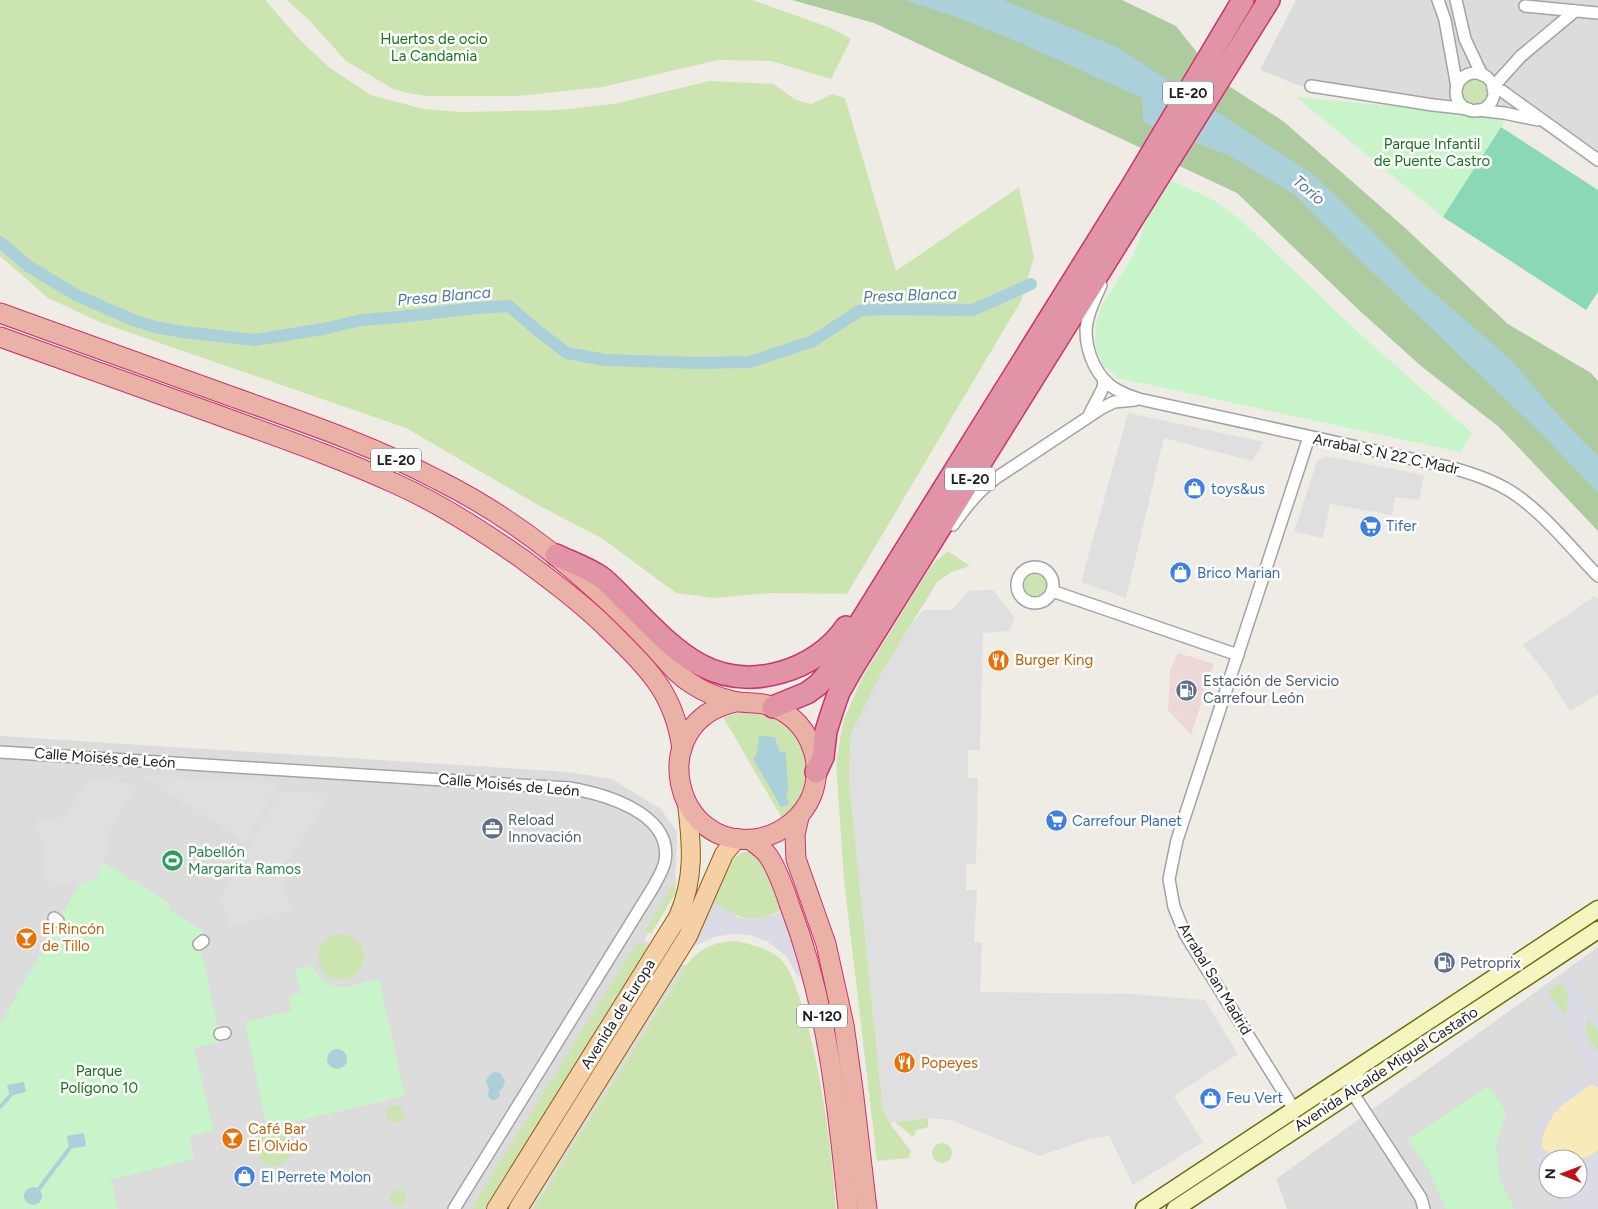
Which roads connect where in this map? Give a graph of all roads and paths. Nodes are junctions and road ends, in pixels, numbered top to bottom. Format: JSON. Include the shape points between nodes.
{"nodes":[{"id":1,"x":1243,"y":0,"type":"edge"},
{"id":2,"x":1438,"y":0,"type":"edge"},
{"id":3,"x":1456,"y":0,"type":"edge"},
{"id":4,"x":1525,"y":6,"type":"dead end"},
{"id":5,"x":1264,"y":7,"type":"edge"},
{"id":6,"x":1575,"y":11,"type":"junction"},
{"id":7,"x":1598,"y":13,"type":"edge"},
{"id":8,"x":1482,"y":75,"type":"junction"},
{"id":9,"x":1311,"y":86,"type":"dead end"},
{"id":10,"x":1493,"y":88,"type":"junction"},
{"id":11,"x":1457,"y":91,"type":"junction"},
{"id":12,"x":1433,"y":106,"type":"junction"},
{"id":13,"x":1473,"y":110,"type":"junction"},
{"id":14,"x":1542,"y":121,"type":"junction"},
{"id":15,"x":1598,"y":160,"type":"edge"},
{"id":16,"x":1140,"y":190,"type":"junction"},
{"id":17,"x":1116,"y":246,"type":"junction"},
{"id":18,"x":0,"y":313,"type":"edge"},
{"id":19,"x":0,"y":337,"type":"edge"},
{"id":20,"x":1104,"y":380,"type":"junction"},
{"id":21,"x":1139,"y":400,"type":"junction"},
{"id":22,"x":1088,"y":416,"type":"junction"},
{"id":23,"x":1309,"y":437,"type":"junction"},
{"id":24,"x":926,"y":550,"type":"junction"},
{"id":25,"x":556,"y":555,"type":"junction"},
{"id":26,"x":1598,"y":576,"type":"edge"},
{"id":27,"x":880,"y":591,"type":"junction"},
{"id":28,"x":1052,"y":591,"type":"dead end"},
{"id":29,"x":1238,"y":655,"type":"junction"},
{"id":30,"x":736,"y":702,"type":"junction"},
{"id":31,"x":774,"y":707,"type":"junction"},
{"id":32,"x":682,"y":749,"type":"junction"},
{"id":33,"x":0,"y":752,"type":"edge"},
{"id":34,"x":816,"y":772,"type":"junction"},
{"id":35,"x":687,"y":804,"type":"junction"},
{"id":36,"x":799,"y":817,"type":"junction"},
{"id":37,"x":743,"y":839,"type":"junction"},
{"id":38,"x":1598,"y":909,"type":"edge"},
{"id":39,"x":1598,"y":930,"type":"edge"},
{"id":40,"x":1365,"y":1063,"type":"junction"},
{"id":41,"x":1352,"y":1092,"type":"junction"},
{"id":42,"x":1327,"y":1108,"type":"junction"},
{"id":43,"x":1294,"y":1109,"type":"junction"},
{"id":44,"x":1285,"y":1136,"type":"junction"},
{"id":45,"x":454,"y":1209,"type":"edge"},
{"id":46,"x":496,"y":1209,"type":"edge"},
{"id":47,"x":518,"y":1209,"type":"edge"},
{"id":48,"x":848,"y":1209,"type":"edge"},
{"id":49,"x":867,"y":1209,"type":"edge"},
{"id":50,"x":1144,"y":1209,"type":"edge"},
{"id":51,"x":1175,"y":1209,"type":"edge"},
{"id":52,"x":1424,"y":1209,"type":"edge"}],
"edges":[{"from":1,"to":16,"type":"highway","number":"LE-20"},
{"from":2,"to":11,"type":"street","via":[[1445,20]]},
{"from":3,"to":8,"type":"street","via":[[1465,39]]},
{"from":4,"to":6,"type":"street"},
{"from":5,"to":16,"type":"highway","number":"LE-20"},
{"from":6,"to":7,"type":"street"},
{"from":6,"to":10,"type":"street","via":[[1521,56]]},
{"from":8,"to":10,"type":"street"},
{"from":8,"to":11,"type":"street","via":[[1469,74],[1461,79]]},
{"from":9,"to":12,"type":"street"},
{"from":10,"to":13,"type":"street","via":[[1491,101],[1483,109]]},
{"from":10,"to":14,"type":"street","via":[[1502,91]]},
{"from":11,"to":12,"type":"street"},
{"from":11,"to":13,"type":"street","via":[[1462,105]]},
{"from":12,"to":13,"type":"street"},
{"from":13,"to":14,"type":"street","via":[[1504,112]]},
{"from":14,"to":15,"type":"street"},
{"from":16,"to":17,"type":"highway","number":"LE-20"},
{"from":16,"to":27,"type":"highway","number":"LE-20"},
{"from":17,"to":20,"type":"street","name":"Arrabal S N 22 C Madr","via":[[1086,329],[1092,360]]},
{"from":17,"to":24,"type":"highway","number":"LE-20"},
{"from":18,"to":25,"type":"highway","number":"LE-20","via":[[376,451],[439,480],[488,508]]},
{"from":19,"to":32,"type":"highway","number":"LE-20","via":[[276,436],[387,480],[435,503],[486,534],[595,616],[636,657],[666,694],[678,725]]},
{"from":20,"to":21,"type":"street","name":"Arrabal S N 22 C Madr","via":[[1119,392]]},
{"from":20,"to":22,"type":"street","name":"Arrabal S N 22 C Madr","via":[[1097,402]]},
{"from":21,"to":22,"type":"street","name":"Arrabal S N 22 C Madr","via":[[1114,402]]},
{"from":21,"to":23,"type":"street","name":"Arrabal S N 22 C Madr"},
{"from":22,"to":24,"type":"street","name":"Arrabal S N 22 C Madr","via":[[982,488],[945,536]]},
{"from":23,"to":26,"type":"street","name":"Arrabal S N 22 C Madr","via":[[1486,478],[1531,506]]},
{"from":23,"to":29,"type":"street","name":"Arrabal San Madrid"},
{"from":24,"to":34,"type":"highway","number":"LE-20","via":[[840,692]]},
{"from":25,"to":27,"type":"highway","via":[[600,577],[682,655],[698,665],[730,675],[775,674],[808,661],[832,643],[858,610]]},
{"from":25,"to":30,"type":"highway","number":"LE-20","via":[[610,603],[679,674],[703,690]]},
{"from":27,"to":31,"type":"highway","number":"LE-20","via":[[818,685],[808,693]]},
{"from":28,"to":29,"type":"street"},
{"from":29,"to":43,"type":"street","name":"Arrabal San Madrid","via":[[1177,840],[1169,879],[1174,907],[1184,934]]},
{"from":30,"to":31,"type":"highway","via":[[749,701]]},
{"from":30,"to":32,"type":"highway","via":[[724,705],[699,721]]},
{"from":31,"to":34,"type":"highway","via":[[796,721],[808,736]]},
{"from":32,"to":35,"type":"highway","via":[[678,776]]},
{"from":33,"to":45,"type":"street","name":"Calle Moisés de León","via":[[569,788],[615,799],[656,827],[664,844],[665,860],[652,889]]},
{"from":34,"to":36,"type":"highway","via":[[811,797]]},
{"from":35,"to":37,"type":"highway","via":[[701,822],[716,832]]},
{"from":35,"to":46,"type":"main road","name":"Avenida de Europa","via":[[692,868],[678,917]]},
{"from":36,"to":37,"type":"highway","via":[[768,836]]},
{"from":36,"to":49,"type":"highway","number":"N-120","via":[[795,835],[796,859],[826,944],[844,1025]]},
{"from":37,"to":47,"type":"main road","name":"Avenida de Europa","via":[[724,854],[688,936]]},
{"from":37,"to":48,"type":"highway","number":"N-120","via":[[763,849],[770,857],[796,920],[812,974],[825,1028]]},
{"from":38,"to":40,"type":"main road","name":"Avenida Alcalde Miguel Castaño"},
{"from":39,"to":41,"type":"main road","name":"Avenida Alcalde Miguel Castaño"},
{"from":40,"to":41,"type":"street","via":[[1356,1074]]},
{"from":40,"to":43,"type":"main road","name":"Avenida Alcalde Miguel Castaño"},
{"from":41,"to":42,"type":"main road","name":"Avenida Alcalde Miguel Castaño"},
{"from":41,"to":52,"type":"street","via":[[1421,1198]]},
{"from":42,"to":43,"type":"street","via":[[1314,1111]]},
{"from":42,"to":44,"type":"main road","name":"Avenida Alcalde Miguel Castaño"},
{"from":43,"to":44,"type":"street","via":[[1292,1125]]},
{"from":43,"to":50,"type":"main road","name":"Avenida Alcalde Miguel Castaño"},
{"from":44,"to":51,"type":"main road","name":"Avenida Alcalde Miguel Castaño"}]}
